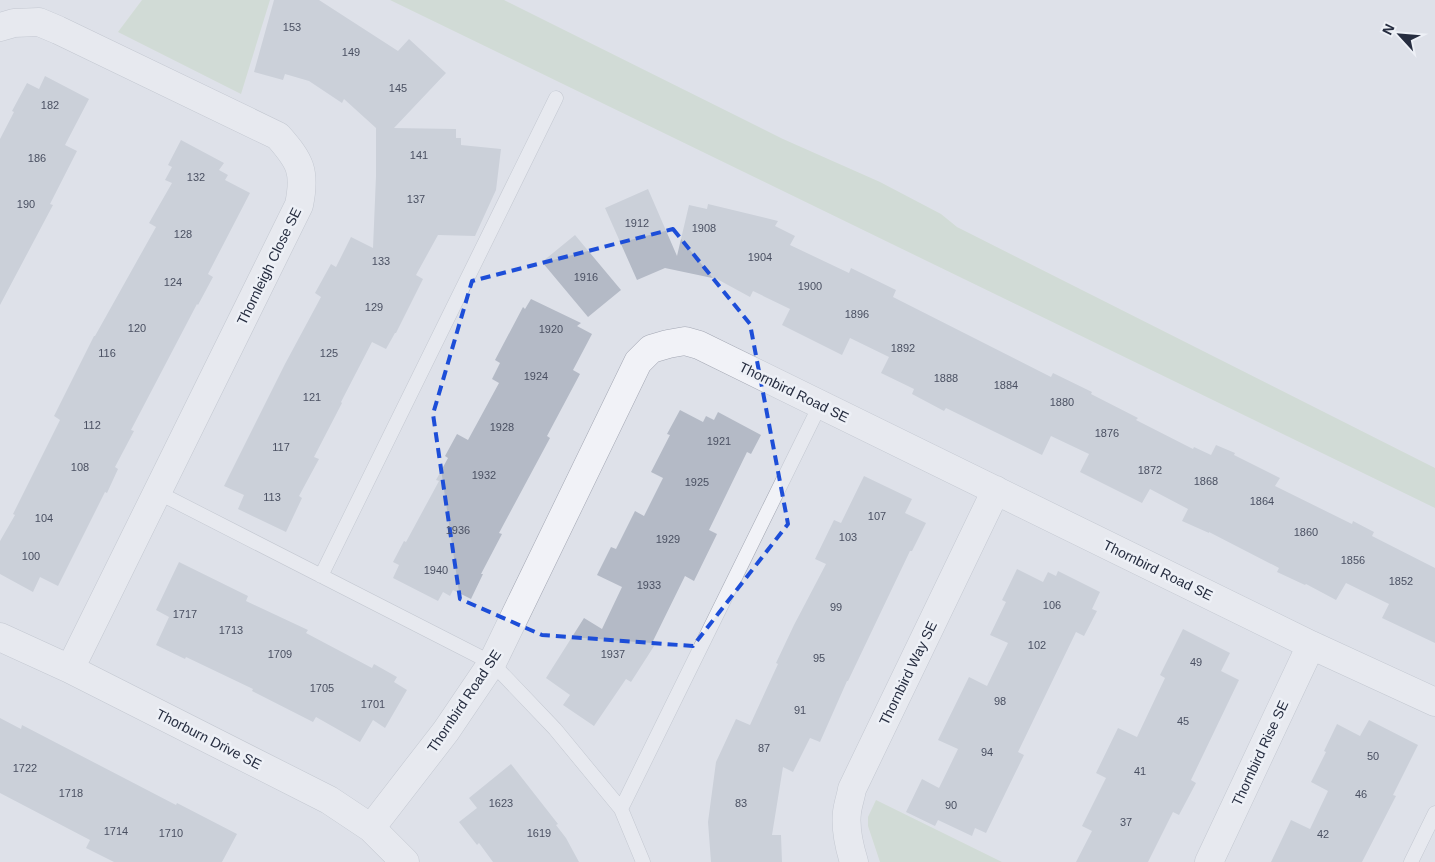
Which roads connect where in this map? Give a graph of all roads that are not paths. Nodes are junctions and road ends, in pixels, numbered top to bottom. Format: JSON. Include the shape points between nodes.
{"nodes":[{"id":1,"x":0,"y":27,"type":"edge"},
{"id":2,"x":556,"y":98,"type":"dead end"},
{"id":3,"x":820,"y":405,"type":"junction"},
{"id":4,"x":996,"y":490,"type":"junction"},
{"id":5,"x":157,"y":492,"type":"junction"},
{"id":6,"x":322,"y":576,"type":"junction"},
{"id":7,"x":0,"y":637,"type":"edge"},
{"id":8,"x":1311,"y":645,"type":"junction"},
{"id":9,"x":492,"y":664,"type":"junction"},
{"id":10,"x":70,"y":669,"type":"junction"},
{"id":11,"x":1435,"y":702,"type":"edge"},
{"id":12,"x":621,"y":809,"type":"junction"},
{"id":13,"x":1435,"y":813,"type":"edge"},
{"id":14,"x":371,"y":828,"type":"junction"},
{"id":15,"x":404,"y":862,"type":"edge"},
{"id":16,"x":643,"y":862,"type":"edge"},
{"id":17,"x":854,"y":862,"type":"edge"},
{"id":18,"x":1209,"y":862,"type":"edge"},
{"id":19,"x":1411,"y":862,"type":"edge"}],
"edges":[{"from":1,"to":5,"type":"street","name":"Thornleigh Close SE","via":[[39,22],[58,30],[278,136],[293,152],[300,168],[303,186],[300,204]]},
{"from":2,"to":6,"type":"lane"},
{"from":3,"to":4,"type":"street","name":"Thornbird Road SE"},
{"from":3,"to":9,"type":"street","name":"Thornbird Road SE","via":[[699,345],[685,341],[651,350],[638,362]]},
{"from":3,"to":12,"type":"lane"},
{"from":4,"to":8,"type":"street","name":"Thornbird Road SE"},
{"from":4,"to":17,"type":"street","name":"Thornbird Way SE","via":[[852,789],[847,830]]},
{"from":5,"to":6,"type":"lane"},
{"from":5,"to":10,"type":"street","name":"Thornleigh Close SE"},
{"from":6,"to":9,"type":"lane"},
{"from":7,"to":10,"type":"street","name":"Thorburn Drive SE"},
{"from":8,"to":11,"type":"street","name":"Thornbird Road SE"},
{"from":8,"to":18,"type":"street","name":"Thornbird Rise SE"},
{"from":9,"to":12,"type":"lane","via":[[555,729]]},
{"from":9,"to":14,"type":"street","name":"Thornbird Road SE","via":[[446,731]]},
{"from":10,"to":14,"type":"street","name":"Thorburn Drive SE","via":[[329,800]]},
{"from":12,"to":16,"type":"lane"},
{"from":13,"to":19,"type":"lane"},
{"from":14,"to":15,"type":"street","name":"Thorburn Drive SE"}]}
